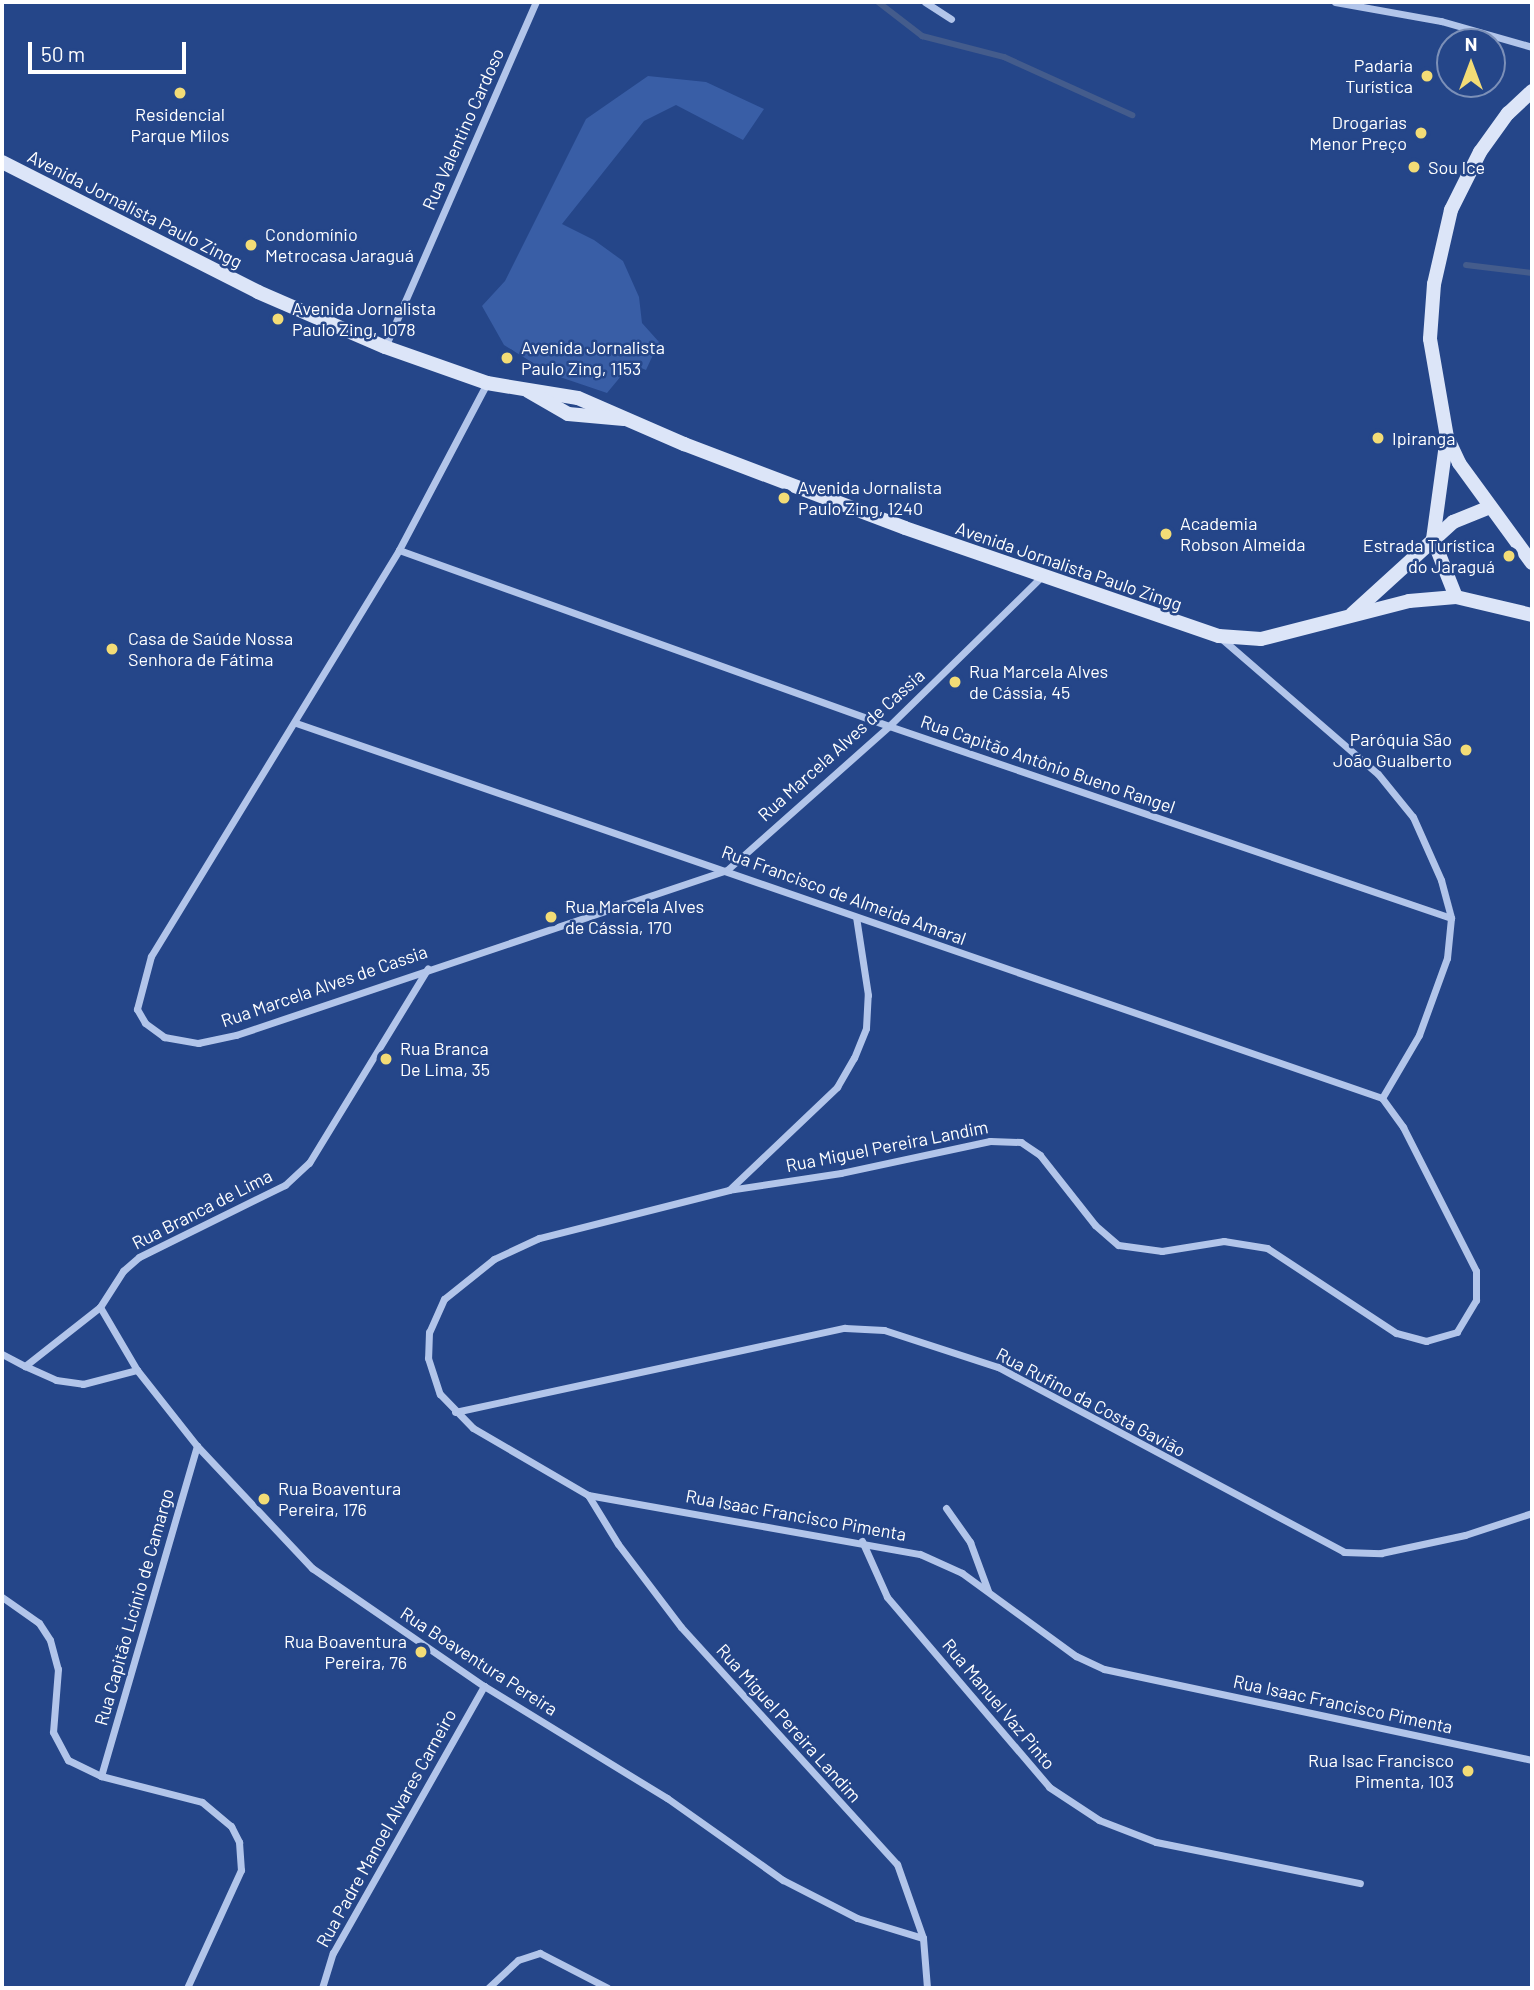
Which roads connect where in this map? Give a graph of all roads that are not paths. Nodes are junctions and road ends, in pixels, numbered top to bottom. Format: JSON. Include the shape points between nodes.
{"nodes":[{"id":1,"x":536,"y":2,"type":"edge"},
{"id":2,"x":925,"y":2,"type":"edge"},
{"id":3,"x":1335,"y":2,"type":"edge"},
{"id":4,"x":951,"y":19,"type":"dead end"},
{"id":5,"x":1532,"y":47,"type":"edge"},
{"id":6,"x":1532,"y":91,"type":"edge"},
{"id":7,"x":2,"y":162,"type":"edge"},
{"id":8,"x":385,"y":346,"type":"junction"},
{"id":9,"x":487,"y":383,"type":"junction"},
{"id":10,"x":1447,"y":437,"type":"junction"},
{"id":11,"x":1490,"y":507,"type":"junction"},
{"id":12,"x":1433,"y":539,"type":"junction"},
{"id":13,"x":399,"y":550,"type":"junction"},
{"id":14,"x":1532,"y":563,"type":"edge"},
{"id":15,"x":1040,"y":578,"type":"junction"},
{"id":16,"x":1456,"y":597,"type":"junction"},
{"id":17,"x":1531,"y":614,"type":"edge"},
{"id":18,"x":1350,"y":615,"type":"junction"},
{"id":19,"x":1219,"y":636,"type":"junction"},
{"id":20,"x":296,"y":723,"type":"junction"},
{"id":21,"x":889,"y":726,"type":"junction"},
{"id":22,"x":727,"y":870,"type":"junction"},
{"id":23,"x":856,"y":917,"type":"junction"},
{"id":24,"x":1451,"y":918,"type":"junction"},
{"id":25,"x":429,"y":967,"type":"junction"},
{"id":26,"x":1382,"y":1098,"type":"junction"},
{"id":27,"x":729,"y":1190,"type":"junction"},
{"id":28,"x":100,"y":1307,"type":"junction"},
{"id":29,"x":2,"y":1354,"type":"edge"},
{"id":30,"x":25,"y":1366,"type":"junction"},
{"id":31,"x":137,"y":1370,"type":"junction"},
{"id":32,"x":455,"y":1412,"type":"junction"},
{"id":33,"x":197,"y":1446,"type":"junction"},
{"id":34,"x":588,"y":1494,"type":"junction"},
{"id":35,"x":946,"y":1508,"type":"dead end"},
{"id":36,"x":1532,"y":1513,"type":"edge"},
{"id":37,"x":862,"y":1541,"type":"junction"},
{"id":38,"x":988,"y":1591,"type":"junction"},
{"id":39,"x":2,"y":1597,"type":"edge"},
{"id":40,"x":484,"y":1686,"type":"junction"},
{"id":41,"x":1532,"y":1760,"type":"edge"},
{"id":42,"x":101,"y":1776,"type":"junction"},
{"id":43,"x":1360,"y":1883,"type":"dead end"},
{"id":44,"x":923,"y":1938,"type":"junction"},
{"id":45,"x":187,"y":1988,"type":"edge"},
{"id":46,"x":322,"y":1988,"type":"edge"},
{"id":47,"x":488,"y":1988,"type":"edge"},
{"id":48,"x":608,"y":1988,"type":"edge"},
{"id":49,"x":927,"y":1988,"type":"edge"}],
"edges":[{"from":1,"to":8,"type":"street","name":"Rua Valentino Cardoso"},
{"from":2,"to":4,"type":"street"},
{"from":3,"to":5,"type":"street","via":[[1441,21]]},
{"from":6,"to":10,"type":"main road","via":[[1508,113],[1480,152],[1442,239],[1430,339]]},
{"from":7,"to":8,"type":"main road","name":"Avenida Jornalista Paulo Zingg","via":[[258,292]]},
{"from":8,"to":9,"type":"main road","name":"Avenida Jornalista Paulo Zingg"},
{"from":9,"to":13,"type":"street","name":"Rua Marcela Alves de Cassia"},
{"from":9,"to":15,"type":"main road","name":"Avenida Jornalista Paulo Zingg","via":[[527,391],[568,414],[626,419]]},
{"from":10,"to":11,"type":"main road"},
{"from":10,"to":12,"type":"main road"},
{"from":11,"to":12,"type":"main road","name":"Avenida Jornalista Paulo Zingg","via":[[1453,522]]},
{"from":11,"to":14,"type":"main road"},
{"from":12,"to":16,"type":"main road"},
{"from":12,"to":18,"type":"main road","name":"Avenida Jornalista Paulo Zingg"},
{"from":13,"to":20,"type":"street","name":"Rua Marcela Alves de Cassia"},
{"from":13,"to":21,"type":"street","name":"Rua Capitão Antônio Bueno Rangel"},
{"from":15,"to":19,"type":"main road","name":"Avenida Jornalista Paulo Zingg"},
{"from":15,"to":21,"type":"street","name":"Rua Marcela Alves de Cassia"},
{"from":16,"to":17,"type":"main road","name":"Avenida Jornalista Paulo Zingg"},
{"from":16,"to":18,"type":"main road","name":"Avenida Jornalista Paulo Zingg","via":[[1409,601]]},
{"from":18,"to":19,"type":"main road","name":"Avenida Jornalista Paulo Zingg","via":[[1261,639]]},
{"from":19,"to":24,"type":"street","via":[[1378,774],[1413,817],[1441,880]]},
{"from":20,"to":22,"type":"street","name":"Rua Francisco de Almeida Amaral"},
{"from":20,"to":25,"type":"street","name":"Rua Marcela Alves de Cassia","via":[[151,956],[137,1009],[145,1023],[164,1037],[198,1043],[236,1035]]},
{"from":21,"to":22,"type":"street","name":"Rua Marcela Alves de Cassia"},
{"from":21,"to":24,"type":"street","name":"Rua Capitão Antônio Bueno Rangel"},
{"from":22,"to":23,"type":"street","name":"Rua Francisco de Almeida Amaral"},
{"from":22,"to":25,"type":"street","name":"Rua Marcela Alves de Cassia"},
{"from":23,"to":26,"type":"street","name":"Rua Francisco de Almeida Amaral"},
{"from":23,"to":27,"type":"street","via":[[869,995],[866,1028],[854,1058],[837,1087]]},
{"from":24,"to":26,"type":"street","via":[[1447,958],[1435,998]]},
{"from":25,"to":28,"type":"street","name":"Rua Branca de Lima","via":[[309,1163],[258,1201],[139,1257],[122,1270]]},
{"from":26,"to":27,"type":"street","name":"Rua Miguel Pereira Landim","via":[[1403,1127],[1476,1271],[1476,1300],[1468,1319],[1457,1332],[1442,1339],[1426,1341],[1396,1333],[1267,1248],[1224,1241],[1162,1251],[1118,1245],[1095,1225],[1040,1155],[1021,1142],[970,1144],[841,1173]]},
{"from":27,"to":32,"type":"street","name":"Rua Miguel Pereira Landim","via":[[539,1238],[467,1278],[444,1299],[429,1332],[428,1358],[440,1394]]},
{"from":28,"to":30,"type":"street","name":"Rua Branca de Lima"},
{"from":28,"to":31,"type":"street","name":"Rua Boaventura Pereira"},
{"from":29,"to":30,"type":"street"},
{"from":30,"to":31,"type":"street","via":[[56,1380],[83,1384]]},
{"from":31,"to":33,"type":"street","name":"Rua Boaventura Pereira"},
{"from":32,"to":34,"type":"street","name":"Rua Isaac Francisco Pimenta","via":[[520,1459]]},
{"from":32,"to":36,"type":"street","name":"Rua Rufino da Costa Gavião","via":[[845,1328],[884,1330],[998,1367],[1344,1552],[1381,1553],[1465,1535]]},
{"from":33,"to":40,"type":"street","name":"Rua Boaventura Pereira","via":[[312,1568]]},
{"from":33,"to":42,"type":"street","name":"Rua Capitão Licínio de Camargo"},
{"from":34,"to":37,"type":"street","name":"Rua Isaac Francisco Pimenta"},
{"from":34,"to":44,"type":"street","name":"Rua Miguel Pereira Landim","via":[[618,1544],[681,1627],[897,1864]]},
{"from":35,"to":38,"type":"street","via":[[970,1542]]},
{"from":37,"to":38,"type":"street","name":"Rua Isaac Francisco Pimenta","via":[[920,1554]]},
{"from":37,"to":43,"type":"street","name":"Rua Manuel Vaz Pinto","via":[[887,1597],[1049,1787],[1099,1820],[1156,1842]]},
{"from":38,"to":41,"type":"street","name":"Rua Isaac Francisco Pimenta","via":[[1076,1656],[1104,1668]]},
{"from":39,"to":42,"type":"street","via":[[39,1623],[55,1655],[53,1732],[57,1744],[68,1759]]},
{"from":40,"to":44,"type":"street","name":"Rua Boaventura Pereira","via":[[667,1798],[783,1880],[857,1918]]},
{"from":40,"to":46,"type":"street","name":"Rua Padre Manoel Alvares Carneiro","via":[[333,1953]]},
{"from":42,"to":45,"type":"street","via":[[202,1802],[231,1826],[239,1843],[241,1870]]},
{"from":44,"to":49,"type":"street","name":"Rua Miguel Pereira Landim"},
{"from":47,"to":48,"type":"street","via":[[518,1959],[540,1953]]}]}
